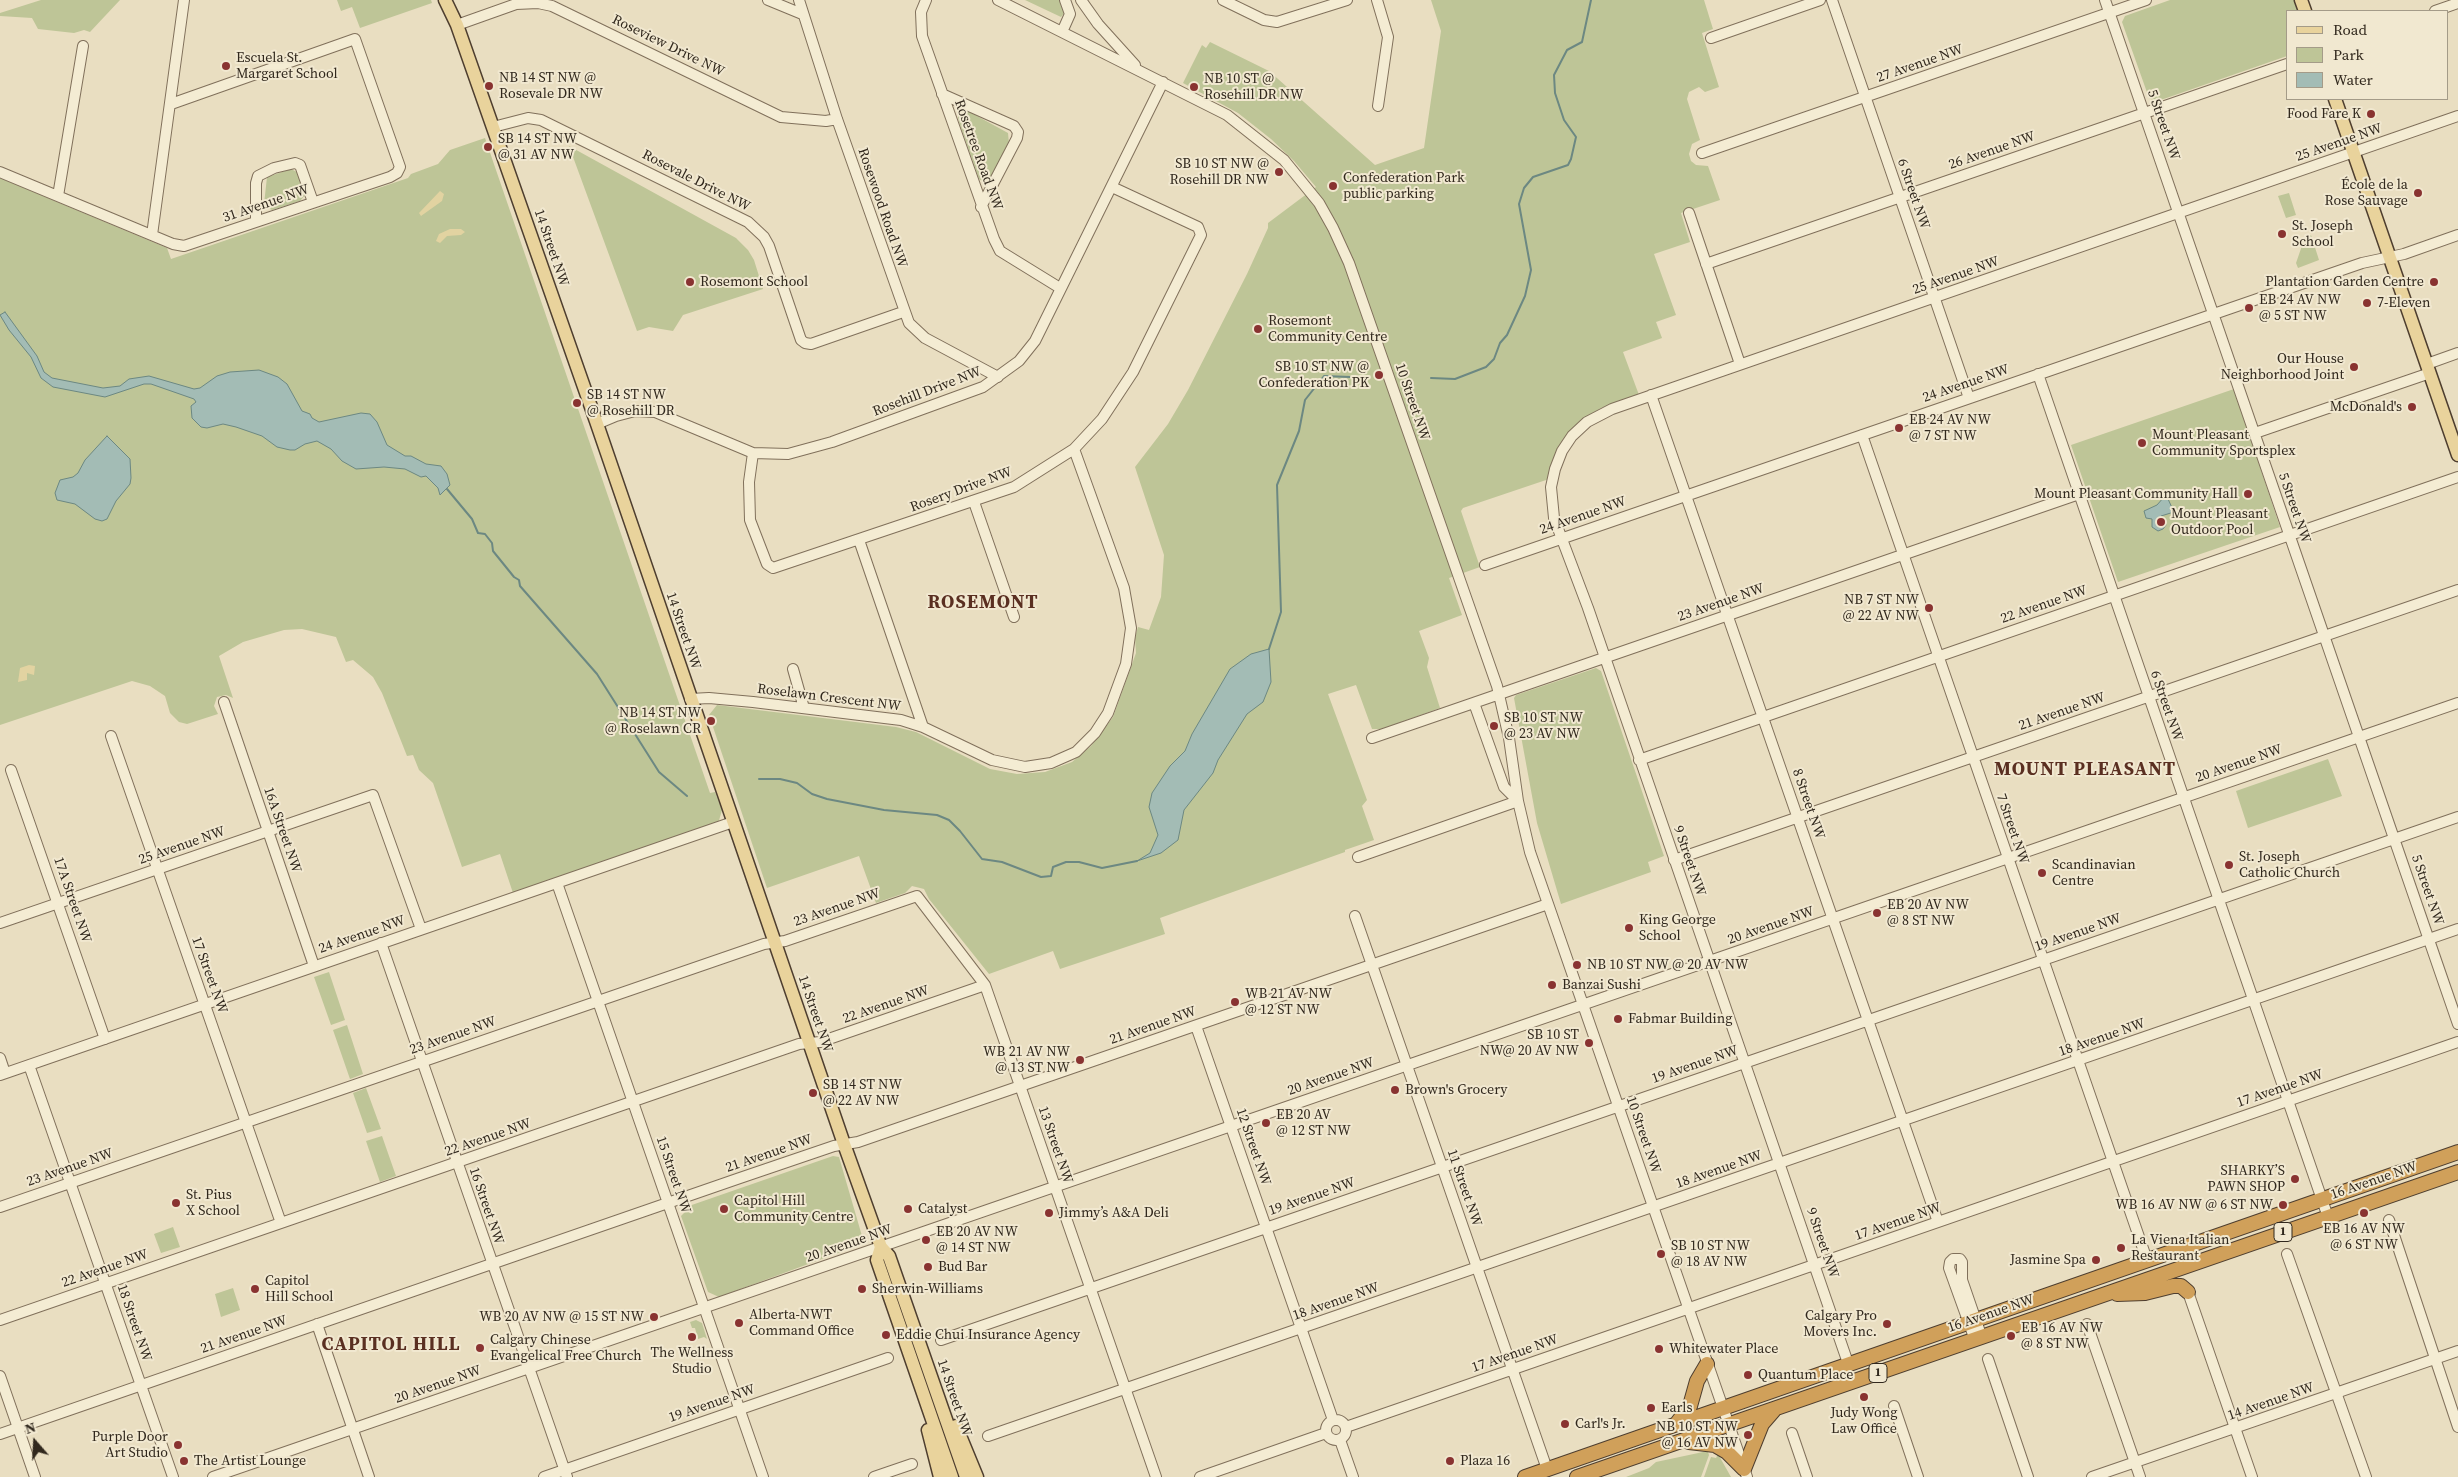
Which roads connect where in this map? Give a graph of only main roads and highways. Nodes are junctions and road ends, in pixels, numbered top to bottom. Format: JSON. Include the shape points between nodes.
{"nodes":[{"id":1,"x":445,"y":0,"type":"edge"},
{"id":2,"x":454,"y":0,"type":"edge"},
{"id":3,"x":457,"y":25,"type":"junction"},
{"id":4,"x":2335,"y":100,"type":"edge"},
{"id":5,"x":2458,"y":455,"type":"edge"},
{"id":6,"x":2458,"y":1152,"type":"edge"},
{"id":7,"x":2458,"y":1172,"type":"edge"},
{"id":8,"x":881,"y":1248,"type":"junction"},
{"id":9,"x":2188,"y":1292,"type":"road end"},
{"id":10,"x":2109,"y":1293,"type":"junction"},
{"id":11,"x":1707,"y":1364,"type":"road end"},
{"id":12,"x":927,"y":1365,"type":"junction"},
{"id":13,"x":914,"y":1369,"type":"junction"},
{"id":14,"x":1775,"y":1409,"type":"junction"},
{"id":15,"x":1676,"y":1425,"type":"junction"},
{"id":16,"x":1681,"y":1441,"type":"junction"},
{"id":17,"x":1746,"y":1473,"type":"edge"},
{"id":18,"x":940,"y":1477,"type":"edge"},
{"id":19,"x":952,"y":1477,"type":"edge"},
{"id":20,"x":966,"y":1477,"type":"edge"},
{"id":21,"x":977,"y":1477,"type":"edge"},
{"id":22,"x":1525,"y":1477,"type":"edge"},
{"id":23,"x":1577,"y":1477,"type":"edge"}],
"edges":[{"from":1,"to":3,"type":"main road","name":"14 Street NW"},
{"from":2,"to":3,"type":"main road","name":"14 Street NW"},
{"from":3,"to":8,"type":"main road","name":"14 Street NW"},
{"from":4,"to":5,"type":"main road"},
{"from":6,"to":15,"type":"highway","name":"16 Avenue NW","number":"1"},
{"from":7,"to":10,"type":"highway","name":"16 Avenue NW","number":"1"},
{"from":8,"to":12,"type":"main road","name":"14 Street NW","via":[[889,1256]]},
{"from":8,"to":13,"type":"main road","name":"14 Street NW","via":[[877,1260]]},
{"from":9,"to":10,"type":"highway","via":[[2181,1286],[2173,1286],[2145,1293]]},
{"from":10,"to":14,"type":"highway","name":"16 Avenue NW","number":"1"},
{"from":11,"to":15,"type":"highway","via":[[1697,1381],[1690,1406]]},
{"from":12,"to":20,"type":"main road","name":"14 Street NW"},
{"from":12,"to":21,"type":"main road"},
{"from":13,"to":18,"type":"main road"},
{"from":13,"to":19,"type":"main road","name":"14 Street NW"},
{"from":14,"to":16,"type":"highway","name":"16 Avenue NW","number":"1"},
{"from":14,"to":17,"type":"highway","via":[[1762,1424]]},
{"from":15,"to":22,"type":"highway","name":"16 Avenue NW","number":"1"},
{"from":16,"to":17,"type":"highway","via":[[1715,1444]]},
{"from":16,"to":23,"type":"highway","name":"16 Avenue NW","number":"1"}]}
